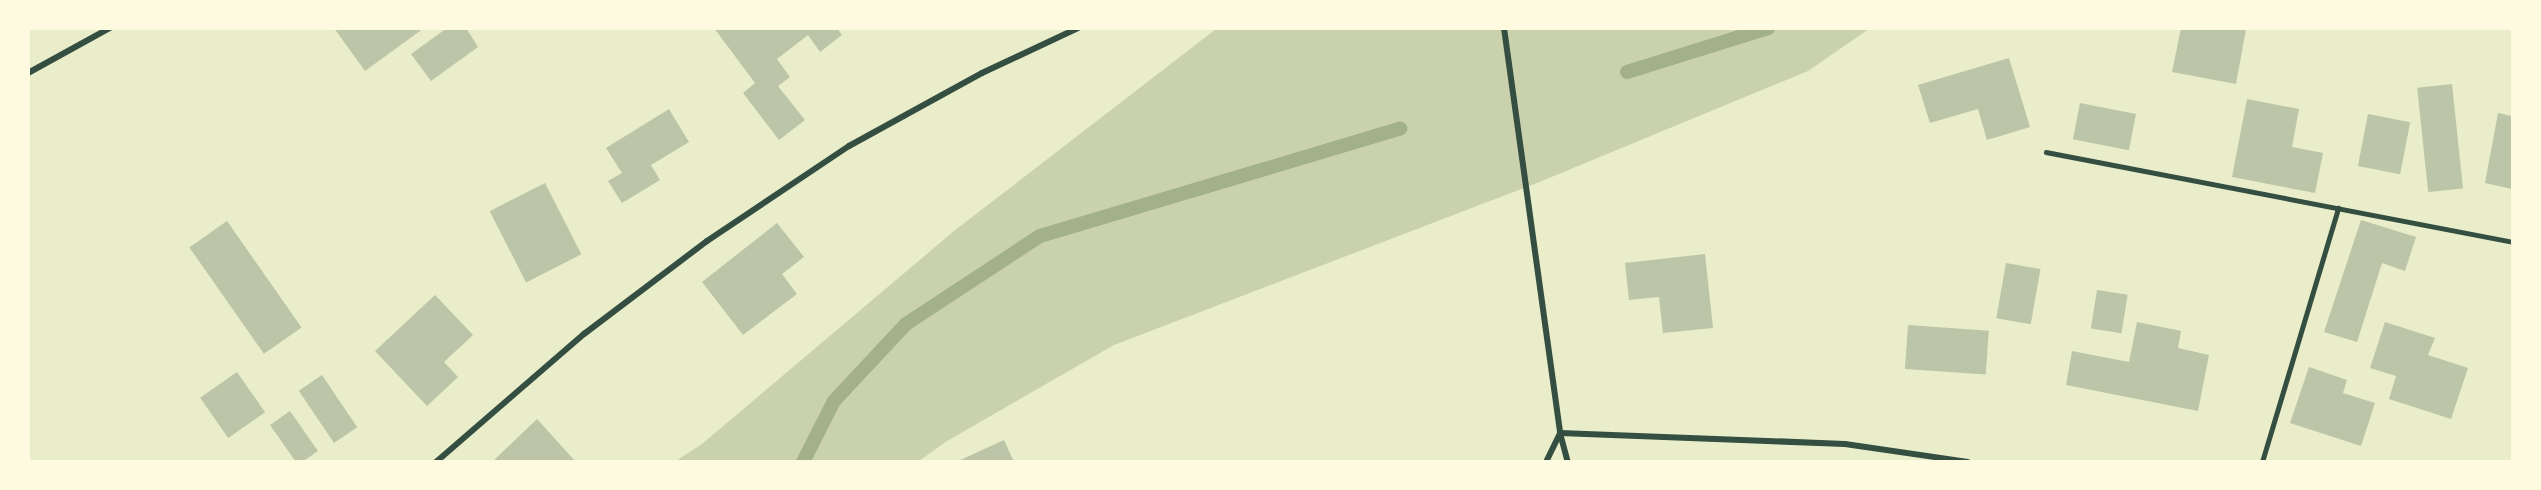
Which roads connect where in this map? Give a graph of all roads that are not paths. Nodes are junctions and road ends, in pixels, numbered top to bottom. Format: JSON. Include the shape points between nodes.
{"nodes":[{"id":1,"x":110,"y":28,"type":"edge"},
{"id":2,"x":1078,"y":28,"type":"edge"},
{"id":3,"x":1504,"y":28,"type":"edge"},
{"id":4,"x":28,"y":73,"type":"edge"},
{"id":5,"x":2046,"y":152,"type":"dead end"},
{"id":6,"x":2338,"y":208,"type":"junction"},
{"id":7,"x":2512,"y":242,"type":"edge"},
{"id":8,"x":1560,"y":433,"type":"junction"},
{"id":9,"x":436,"y":462,"type":"edge"},
{"id":10,"x":1546,"y":462,"type":"edge"},
{"id":11,"x":1568,"y":462,"type":"edge"},
{"id":12,"x":1968,"y":462,"type":"edge"},
{"id":13,"x":2262,"y":462,"type":"edge"}],
"edges":[{"from":1,"to":4,"type":"street"},
{"from":2,"to":9,"type":"street","via":[[982,74],[849,146],[707,241],[584,334]]},
{"from":3,"to":8,"type":"street"},
{"from":5,"to":6,"type":"lane"},
{"from":6,"to":7,"type":"lane"},
{"from":6,"to":13,"type":"lane"},
{"from":8,"to":10,"type":"street"},
{"from":8,"to":11,"type":"street"},
{"from":8,"to":12,"type":"street","via":[[1845,444]]}]}
